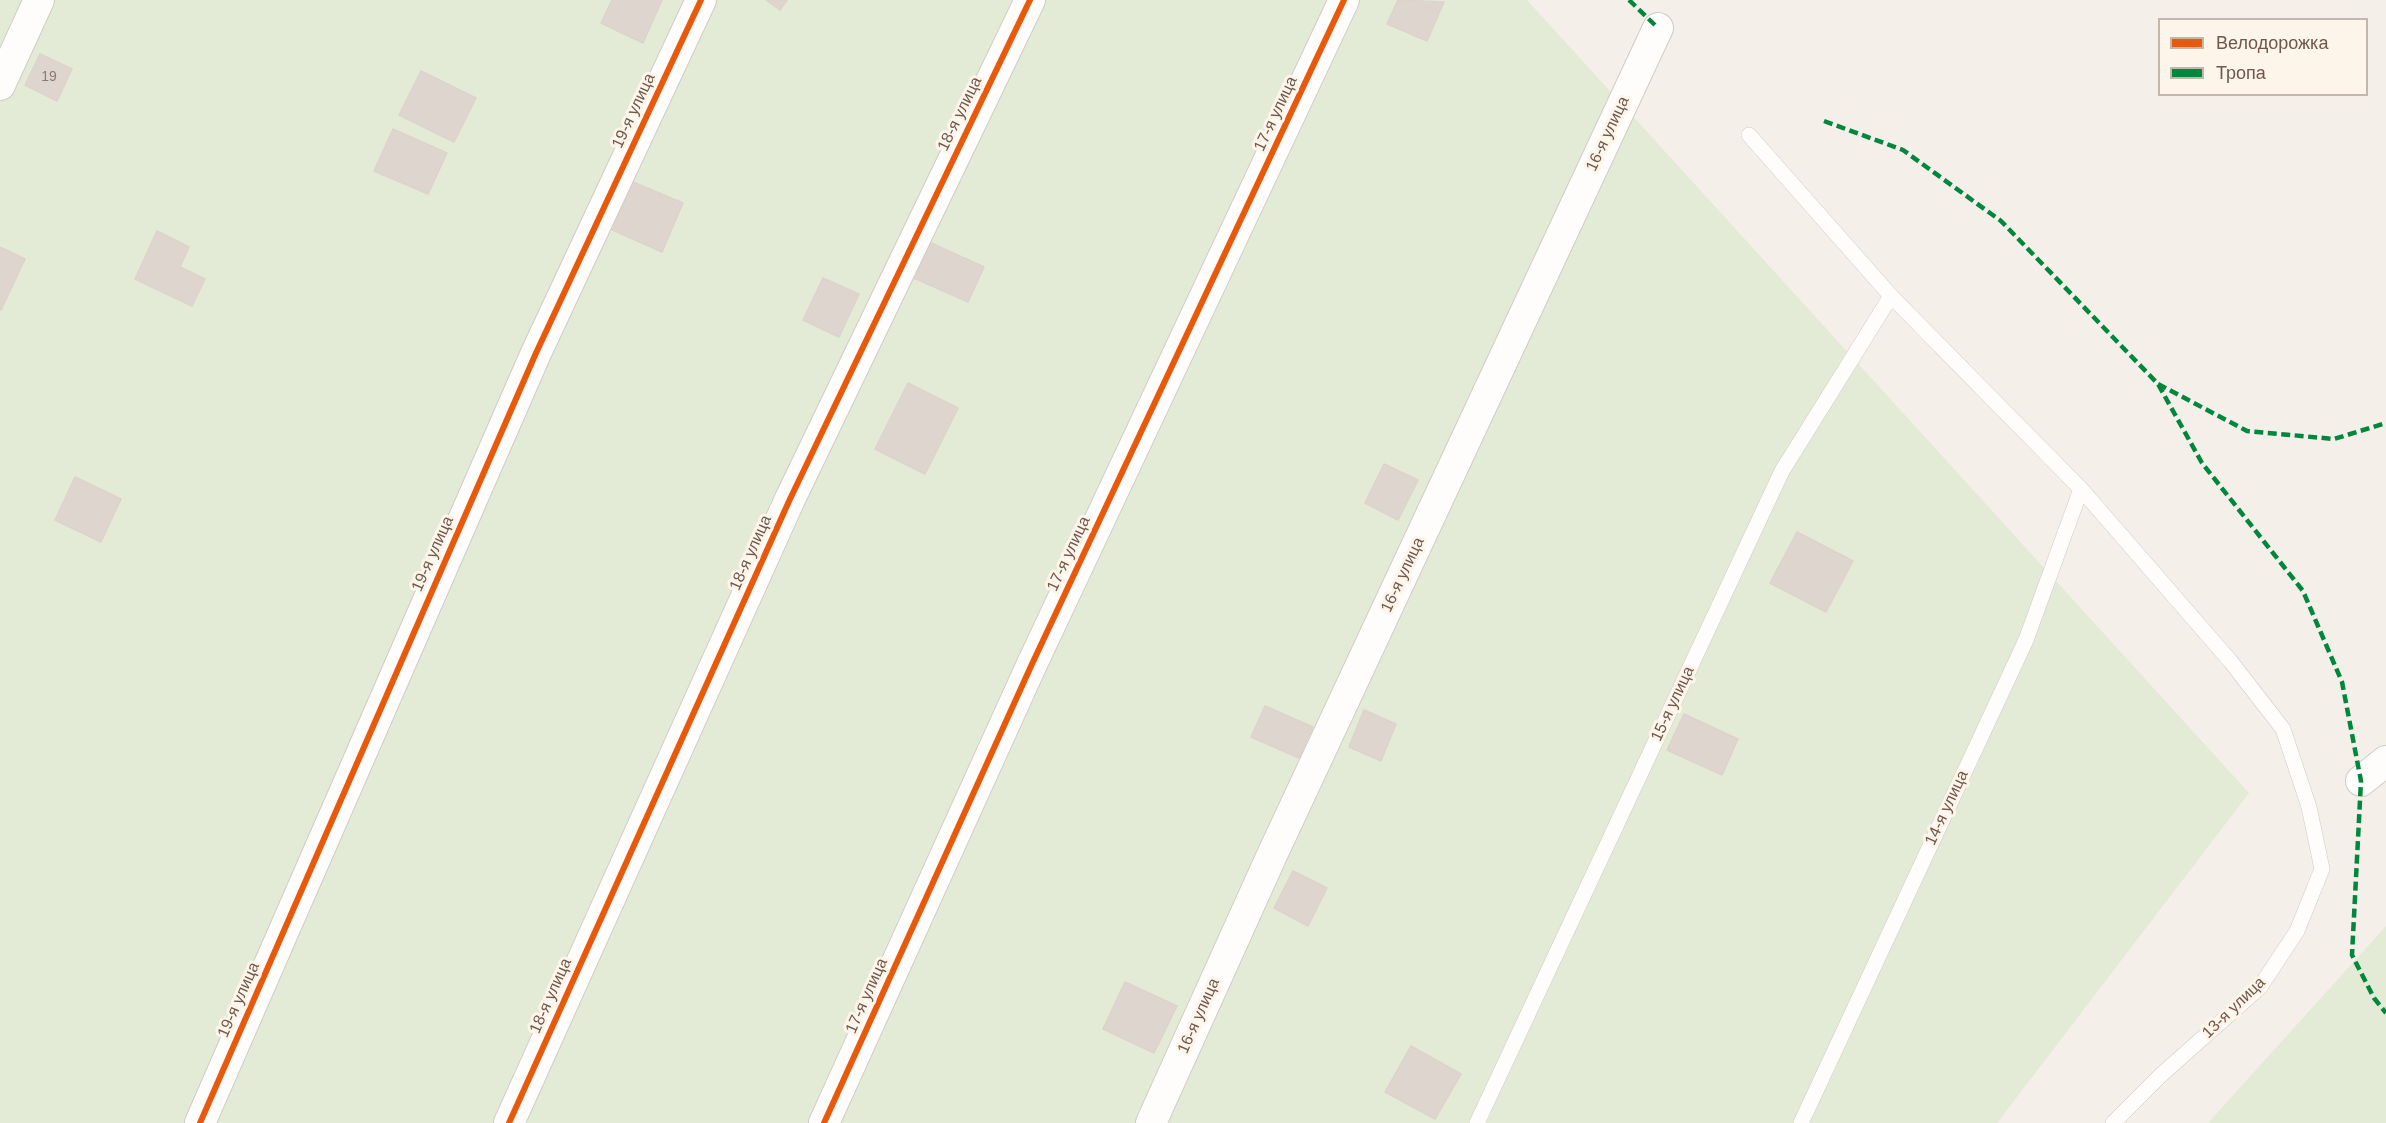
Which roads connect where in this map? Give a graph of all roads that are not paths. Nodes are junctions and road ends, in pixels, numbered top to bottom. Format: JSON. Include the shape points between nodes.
{"nodes":[{"id":1,"x":39,"y":0,"type":"edge"},
{"id":2,"x":700,"y":0,"type":"edge"},
{"id":3,"x":1030,"y":0,"type":"edge"},
{"id":4,"x":1344,"y":0,"type":"edge"},
{"id":5,"x":1658,"y":28,"type":"dead end"},
{"id":6,"x":0,"y":85,"type":"edge"},
{"id":7,"x":1749,"y":135,"type":"dead end"},
{"id":8,"x":1891,"y":296,"type":"junction"},
{"id":9,"x":2081,"y":489,"type":"junction"},
{"id":10,"x":2386,"y":761,"type":"edge"},
{"id":11,"x":2361,"y":781,"type":"dead end"},
{"id":12,"x":200,"y":1123,"type":"edge"},
{"id":13,"x":509,"y":1123,"type":"edge"},
{"id":14,"x":824,"y":1123,"type":"edge"},
{"id":15,"x":1151,"y":1123,"type":"edge"},
{"id":16,"x":1477,"y":1123,"type":"edge"},
{"id":17,"x":1801,"y":1123,"type":"edge"},
{"id":18,"x":2113,"y":1123,"type":"edge"}],
"edges":[{"from":1,"to":6,"type":"street"},
{"from":2,"to":12,"type":"street","name":"19-я улица","via":[[536,353]]},
{"from":3,"to":13,"type":"street","name":"18-я улица","via":[[790,499]]},
{"from":4,"to":14,"type":"street","name":"17-я улица","via":[[1032,664]]},
{"from":5,"to":15,"type":"street","name":"16-я улица"},
{"from":7,"to":8,"type":"lane"},
{"from":8,"to":9,"type":"lane"},
{"from":8,"to":16,"type":"lane","name":"15-я улица","via":[[1782,471]]},
{"from":9,"to":17,"type":"lane","name":"14-я улица","via":[[2026,639]]},
{"from":9,"to":18,"type":"lane","name":"13-я улица","via":[[2231,662],[2283,729],[2309,807],[2322,869],[2297,931],[2260,987]]},
{"from":10,"to":11,"type":"street"}]}
